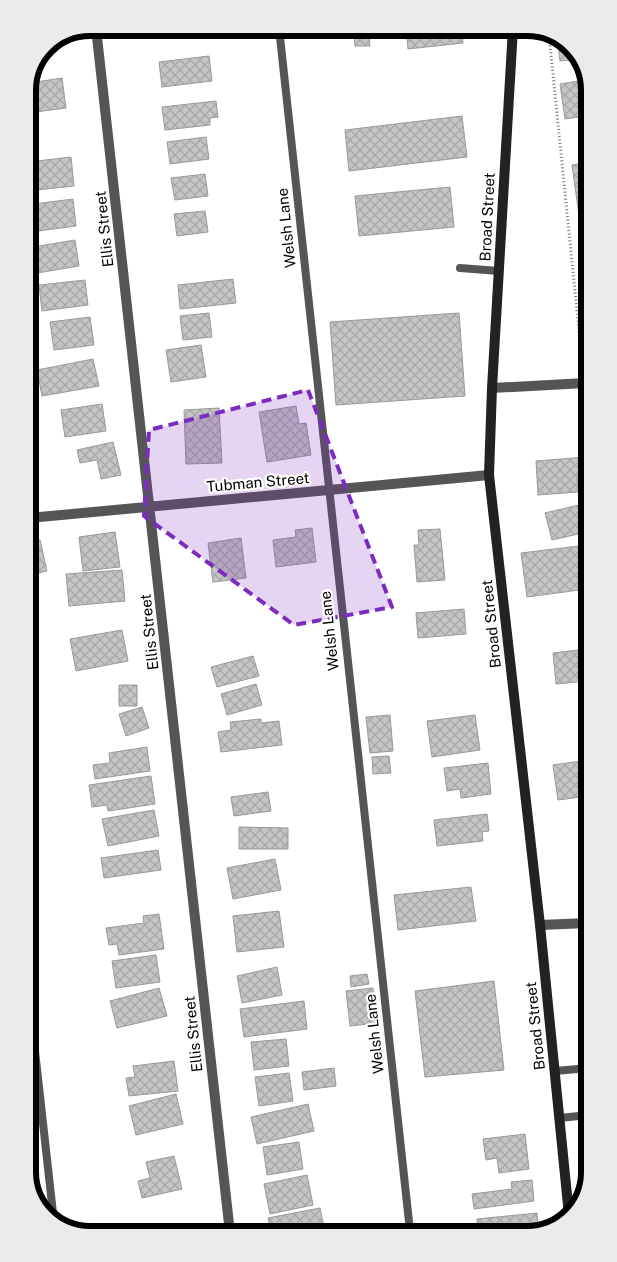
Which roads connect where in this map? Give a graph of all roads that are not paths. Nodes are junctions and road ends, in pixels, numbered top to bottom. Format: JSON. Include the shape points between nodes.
{"nodes":[{"id":1,"x":97,"y":36,"type":"edge"},
{"id":2,"x":280,"y":36,"type":"edge"},
{"id":3,"x":513,"y":36,"type":"edge"},
{"id":4,"x":460,"y":268,"type":"dead end"},
{"id":5,"x":499,"y":271,"type":"junction"},
{"id":6,"x":581,"y":384,"type":"edge"},
{"id":7,"x":492,"y":388,"type":"junction"},
{"id":8,"x":489,"y":475,"type":"junction"},
{"id":9,"x":328,"y":491,"type":"junction"},
{"id":10,"x":150,"y":506,"type":"junction"},
{"id":11,"x":36,"y":517,"type":"edge"},
{"id":12,"x":581,"y":923,"type":"edge"},
{"id":13,"x":540,"y":925,"type":"junction"},
{"id":14,"x":36,"y":1053,"type":"edge"},
{"id":15,"x":581,"y":1069,"type":"edge"},
{"id":16,"x":555,"y":1071,"type":"junction"},
{"id":17,"x":581,"y":1116,"type":"edge"},
{"id":18,"x":559,"y":1118,"type":"junction"},
{"id":19,"x":568,"y":1206,"type":"edge"},
{"id":20,"x":53,"y":1211,"type":"edge"},
{"id":21,"x":229,"y":1226,"type":"edge"},
{"id":22,"x":409,"y":1226,"type":"edge"}],
"edges":[{"from":1,"to":10,"type":"street","name":"Ellis Street"},
{"from":2,"to":9,"type":"lane","name":"Welsh Lane"},
{"from":3,"to":5,"type":"main road","name":"Broad Street"},
{"from":4,"to":5,"type":"lane"},
{"from":5,"to":7,"type":"main road","name":"Broad Street"},
{"from":6,"to":7,"type":"street"},
{"from":7,"to":8,"type":"main road","name":"Broad Street"},
{"from":8,"to":9,"type":"street","name":"Tubman Street"},
{"from":8,"to":13,"type":"main road","name":"Broad Street"},
{"from":9,"to":10,"type":"street","name":"Tubman Street"},
{"from":9,"to":22,"type":"lane","name":"Welsh Lane"},
{"from":10,"to":11,"type":"street","name":"Tubman Street"},
{"from":10,"to":21,"type":"street","name":"Ellis Street"},
{"from":12,"to":13,"type":"street"},
{"from":13,"to":16,"type":"main road","name":"Broad Street"},
{"from":14,"to":20,"type":"lane"},
{"from":15,"to":16,"type":"lane"},
{"from":16,"to":18,"type":"main road","name":"Broad Street"},
{"from":17,"to":18,"type":"lane"},
{"from":18,"to":19,"type":"main road","name":"Broad Street"}]}
